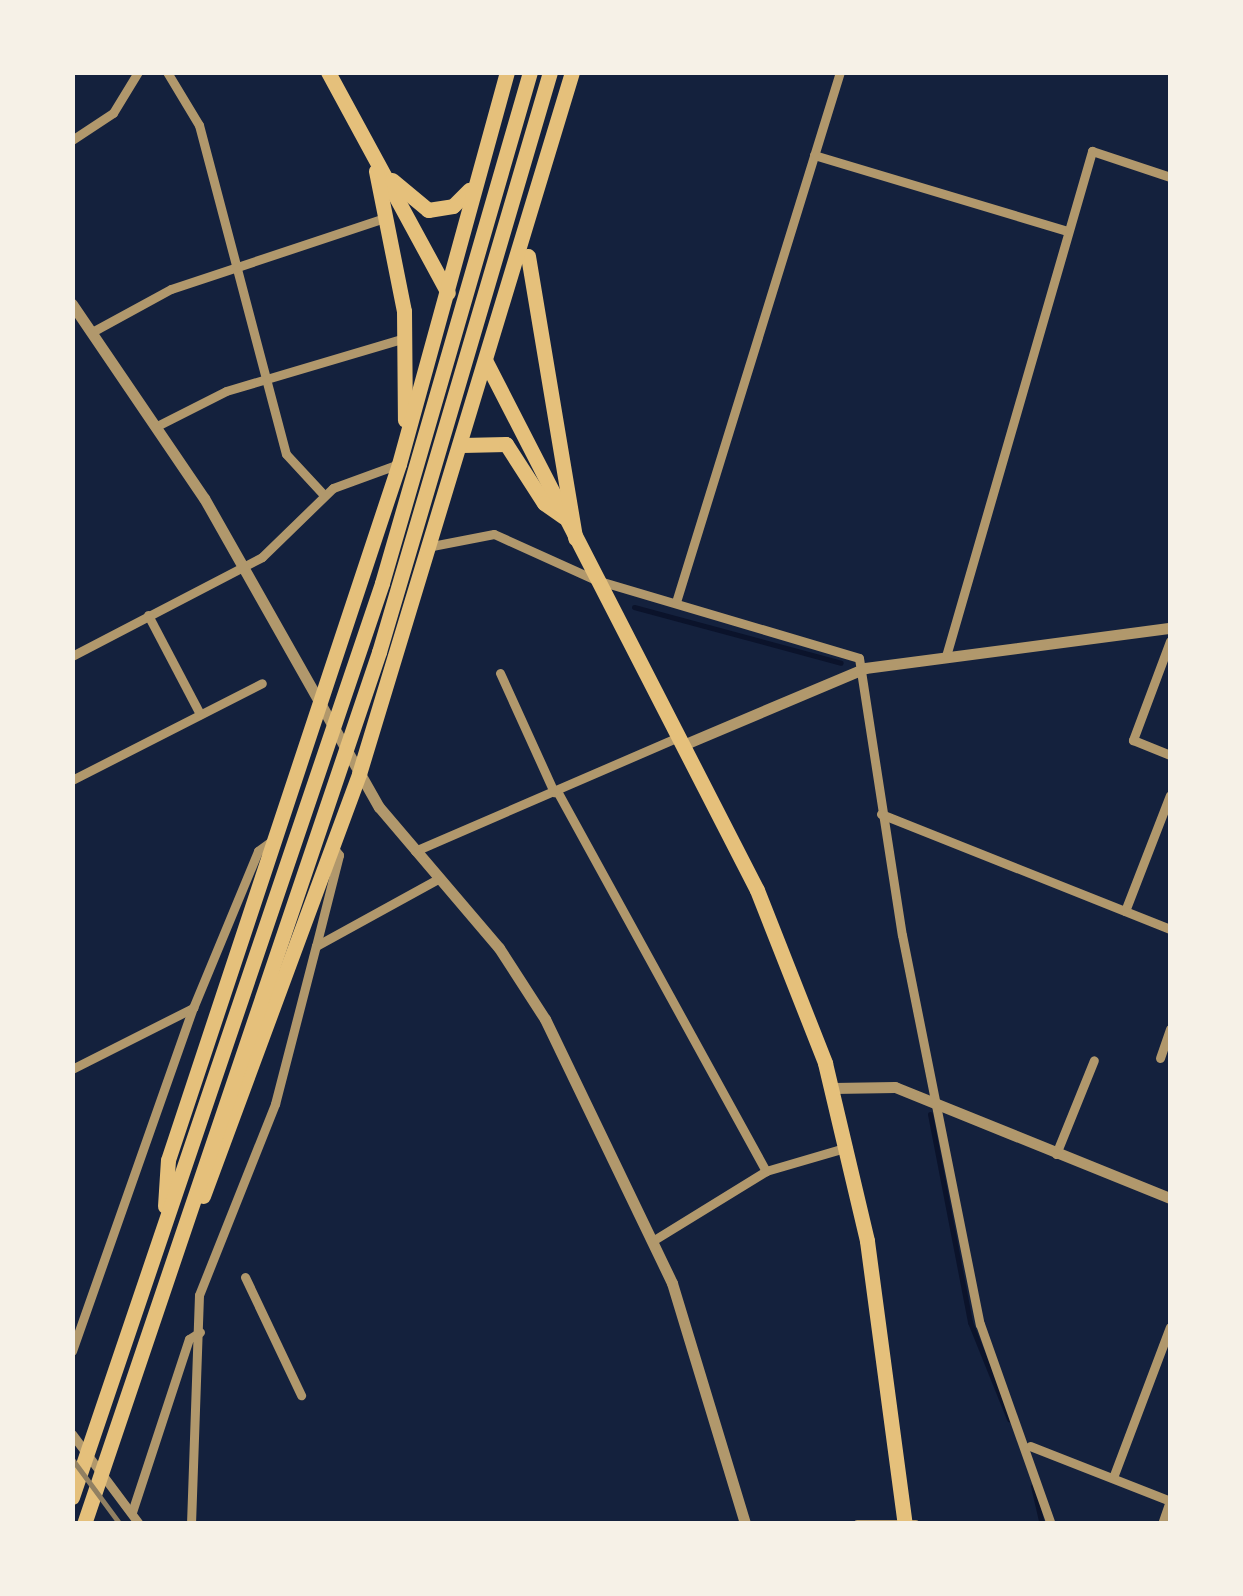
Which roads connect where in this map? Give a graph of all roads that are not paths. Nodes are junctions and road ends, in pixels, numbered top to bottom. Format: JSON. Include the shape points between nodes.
{"nodes":[{"id":1,"x":138,"y":72,"type":"edge"},
{"id":2,"x":167,"y":72,"type":"edge"},
{"id":3,"x":328,"y":72,"type":"edge"},
{"id":4,"x":507,"y":72,"type":"edge"},
{"id":5,"x":528,"y":72,"type":"edge"},
{"id":6,"x":550,"y":72,"type":"edge"},
{"id":7,"x":840,"y":72,"type":"edge"},
{"id":8,"x":570,"y":79,"type":"edge"},
{"id":9,"x":72,"y":140,"type":"edge"},
{"id":10,"x":814,"y":155,"type":"junction"},
{"id":11,"x":376,"y":162,"type":"junction"},
{"id":12,"x":1170,"y":177,"type":"edge"},
{"id":13,"x":476,"y":180,"type":"junction"},
{"id":14,"x":384,"y":218,"type":"junction"},
{"id":15,"x":1067,"y":231,"type":"junction"},
{"id":16,"x":528,"y":242,"type":"junction"},
{"id":17,"x":239,"y":266,"type":"junction"},
{"id":18,"x":447,"y":291,"type":"junction"},
{"id":19,"x":72,"y":304,"type":"edge"},
{"id":20,"x":92,"y":332,"type":"junction"},
{"id":21,"x":406,"y":338,"type":"junction"},
{"id":22,"x":486,"y":362,"type":"junction"},
{"id":23,"x":268,"y":380,"type":"junction"},
{"id":24,"x":158,"y":426,"type":"junction"},
{"id":25,"x":462,"y":445,"type":"junction"},
{"id":26,"x":404,"y":447,"type":"junction"},
{"id":27,"x":399,"y":464,"type":"junction"},
{"id":28,"x":324,"y":495,"type":"junction"},
{"id":29,"x":564,"y":517,"type":"junction"},
{"id":30,"x":575,"y":538,"type":"junction"},
{"id":31,"x":432,"y":546,"type":"junction"},
{"id":32,"x":243,"y":567,"type":"junction"},
{"id":33,"x":596,"y":580,"type":"junction"},
{"id":34,"x":676,"y":602,"type":"junction"},
{"id":35,"x":148,"y":614,"type":"junction"},
{"id":36,"x":1170,"y":628,"type":"edge"},
{"id":37,"x":1170,"y":642,"type":"edge"},
{"id":38,"x":72,"y":656,"type":"edge"},
{"id":39,"x":946,"y":656,"type":"junction"},
{"id":40,"x":865,"y":668,"type":"junction"},
{"id":41,"x":500,"y":674,"type":"dead end"},
{"id":42,"x":262,"y":684,"type":"dead end"},
{"id":43,"x":320,"y":702,"type":"junction"},
{"id":44,"x":200,"y":714,"type":"junction"},
{"id":45,"x":680,"y":741,"type":"junction"},
{"id":46,"x":1170,"y":755,"type":"edge"},
{"id":47,"x":359,"y":774,"type":"junction"},
{"id":48,"x":73,"y":778,"type":"edge"},
{"id":49,"x":555,"y":791,"type":"junction"},
{"id":50,"x":1170,"y":795,"type":"edge"},
{"id":51,"x":881,"y":814,"type":"junction"},
{"id":52,"x":276,"y":839,"type":"junction"},
{"id":53,"x":333,"y":846,"type":"junction"},
{"id":54,"x":412,"y":852,"type":"junction"},
{"id":55,"x":436,"y":880,"type":"junction"},
{"id":56,"x":1126,"y":911,"type":"junction"},
{"id":57,"x":1170,"y":929,"type":"edge"},
{"id":58,"x":316,"y":946,"type":"junction"},
{"id":59,"x":192,"y":1008,"type":"junction"},
{"id":60,"x":1170,"y":1029,"type":"edge"},
{"id":61,"x":1160,"y":1058,"type":"dead end"},
{"id":62,"x":1094,"y":1060,"type":"dead end"},
{"id":63,"x":72,"y":1070,"type":"edge"},
{"id":64,"x":834,"y":1088,"type":"junction"},
{"id":65,"x":936,"y":1105,"type":"junction"},
{"id":66,"x":848,"y":1146,"type":"junction"},
{"id":67,"x":1056,"y":1154,"type":"junction"},
{"id":68,"x":766,"y":1171,"type":"junction"},
{"id":69,"x":1170,"y":1198,"type":"edge"},
{"id":70,"x":166,"y":1215,"type":"junction"},
{"id":71,"x":188,"y":1226,"type":"junction"},
{"id":72,"x":654,"y":1240,"type":"junction"},
{"id":73,"x":245,"y":1277,"type":"dead end"},
{"id":74,"x":1170,"y":1327,"type":"edge"},
{"id":75,"x":200,"y":1332,"type":"junction"},
{"id":76,"x":72,"y":1351,"type":"edge"},
{"id":77,"x":300,"y":1395,"type":"dead end"},
{"id":78,"x":72,"y":1434,"type":"edge"},
{"id":79,"x":1030,"y":1446,"type":"junction"},
{"id":80,"x":1114,"y":1474,"type":"junction"},
{"id":81,"x":72,"y":1497,"type":"edge"},
{"id":82,"x":1170,"y":1501,"type":"edge"},
{"id":83,"x":132,"y":1512,"type":"junction"},
{"id":84,"x":908,"y":1523,"type":"edge"},
{"id":85,"x":84,"y":1524,"type":"edge"},
{"id":86,"x":139,"y":1524,"type":"edge"},
{"id":87,"x":191,"y":1524,"type":"edge"},
{"id":88,"x":745,"y":1524,"type":"edge"},
{"id":89,"x":858,"y":1524,"type":"edge"},
{"id":90,"x":1052,"y":1524,"type":"edge"},
{"id":91,"x":1162,"y":1524,"type":"edge"}],
"edges":[{"from":1,"to":9,"type":"street","via":[[113,113]]},
{"from":2,"to":17,"type":"street","via":[[200,125]]},
{"from":3,"to":11,"type":"main road"},
{"from":4,"to":13,"type":"main road"},
{"from":5,"to":8,"type":"street"},
{"from":5,"to":70,"type":"main road","via":[[382,583]]},
{"from":6,"to":71,"type":"main road","via":[[419,526]]},
{"from":7,"to":10,"type":"street"},
{"from":8,"to":16,"type":"main road"},
{"from":10,"to":15,"type":"street"},
{"from":10,"to":34,"type":"street"},
{"from":11,"to":13,"type":"main road","via":[[428,210],[459,203]]},
{"from":11,"to":14,"type":"main road"},
{"from":11,"to":18,"type":"main road"},
{"from":12,"to":15,"type":"street","via":[[1092,152]]},
{"from":13,"to":18,"type":"main road"},
{"from":14,"to":17,"type":"street"},
{"from":14,"to":21,"type":"main road"},
{"from":15,"to":39,"type":"street"},
{"from":16,"to":22,"type":"main road"},
{"from":16,"to":30,"type":"main road"},
{"from":17,"to":20,"type":"street","via":[[171,289]]},
{"from":17,"to":23,"type":"street"},
{"from":18,"to":22,"type":"main road"},
{"from":18,"to":26,"type":"main road"},
{"from":19,"to":20,"type":"street"},
{"from":20,"to":24,"type":"street"},
{"from":21,"to":23,"type":"street"},
{"from":21,"to":26,"type":"main road"},
{"from":22,"to":25,"type":"main road"},
{"from":22,"to":29,"type":"main road"},
{"from":23,"to":24,"type":"street"},
{"from":23,"to":28,"type":"street","via":[[292,468]]},
{"from":24,"to":32,"type":"street"},
{"from":25,"to":29,"type":"main road","via":[[506,444],[544,503]]},
{"from":25,"to":31,"type":"main road"},
{"from":26,"to":27,"type":"main road"},
{"from":27,"to":28,"type":"street"},
{"from":27,"to":43,"type":"main road"},
{"from":28,"to":32,"type":"street"},
{"from":29,"to":30,"type":"main road"},
{"from":30,"to":33,"type":"main road"},
{"from":31,"to":33,"type":"street","via":[[494,534]]},
{"from":31,"to":47,"type":"main road"},
{"from":32,"to":35,"type":"street"},
{"from":32,"to":43,"type":"street"},
{"from":33,"to":34,"type":"street"},
{"from":33,"to":45,"type":"main road"},
{"from":34,"to":40,"type":"street","via":[[853,652]]},
{"from":35,"to":38,"type":"street"},
{"from":35,"to":44,"type":"street"},
{"from":36,"to":39,"type":"street"},
{"from":37,"to":46,"type":"street","via":[[1133,740]]},
{"from":39,"to":40,"type":"street"},
{"from":40,"to":45,"type":"street"},
{"from":40,"to":51,"type":"street"},
{"from":41,"to":49,"type":"street"},
{"from":42,"to":44,"type":"street"},
{"from":43,"to":47,"type":"street"},
{"from":43,"to":52,"type":"main road"},
{"from":44,"to":48,"type":"street"},
{"from":45,"to":49,"type":"street"},
{"from":45,"to":64,"type":"main road","via":[[769,918]]},
{"from":47,"to":53,"type":"main road"},
{"from":47,"to":54,"type":"street"},
{"from":49,"to":54,"type":"street"},
{"from":49,"to":68,"type":"street"},
{"from":50,"to":56,"type":"street"},
{"from":51,"to":56,"type":"street"},
{"from":51,"to":65,"type":"street"},
{"from":52,"to":59,"type":"street","via":[[258,850]]},
{"from":52,"to":70,"type":"main road","via":[[168,1160]]},
{"from":53,"to":58,"type":"street","via":[[339,855]]},
{"from":53,"to":71,"type":"main road","via":[[220,1164]]},
{"from":54,"to":55,"type":"street"},
{"from":55,"to":58,"type":"street"},
{"from":55,"to":72,"type":"street","via":[[499,948],[545,1018]]},
{"from":56,"to":57,"type":"street"},
{"from":58,"to":75,"type":"street","via":[[274,1104],[207,1267]]},
{"from":59,"to":63,"type":"street"},
{"from":59,"to":76,"type":"street"},
{"from":60,"to":61,"type":"street"},
{"from":62,"to":67,"type":"street"},
{"from":64,"to":65,"type":"street","via":[[870,1081]]},
{"from":64,"to":66,"type":"main road"},
{"from":65,"to":67,"type":"street"},
{"from":65,"to":79,"type":"street","via":[[980,1324]]},
{"from":66,"to":68,"type":"street"},
{"from":66,"to":84,"type":"main road"},
{"from":67,"to":69,"type":"street"},
{"from":68,"to":72,"type":"street"},
{"from":70,"to":81,"type":"main road"},
{"from":71,"to":85,"type":"main road"},
{"from":72,"to":88,"type":"street"},
{"from":73,"to":77,"type":"street"},
{"from":74,"to":80,"type":"street"},
{"from":75,"to":83,"type":"street","via":[[189,1339]]},
{"from":75,"to":87,"type":"street"},
{"from":78,"to":83,"type":"street"},
{"from":79,"to":80,"type":"street"},
{"from":79,"to":90,"type":"street"},
{"from":80,"to":82,"type":"street"},
{"from":82,"to":91,"type":"street"},
{"from":83,"to":86,"type":"street"},
{"from":84,"to":89,"type":"street"}]}
